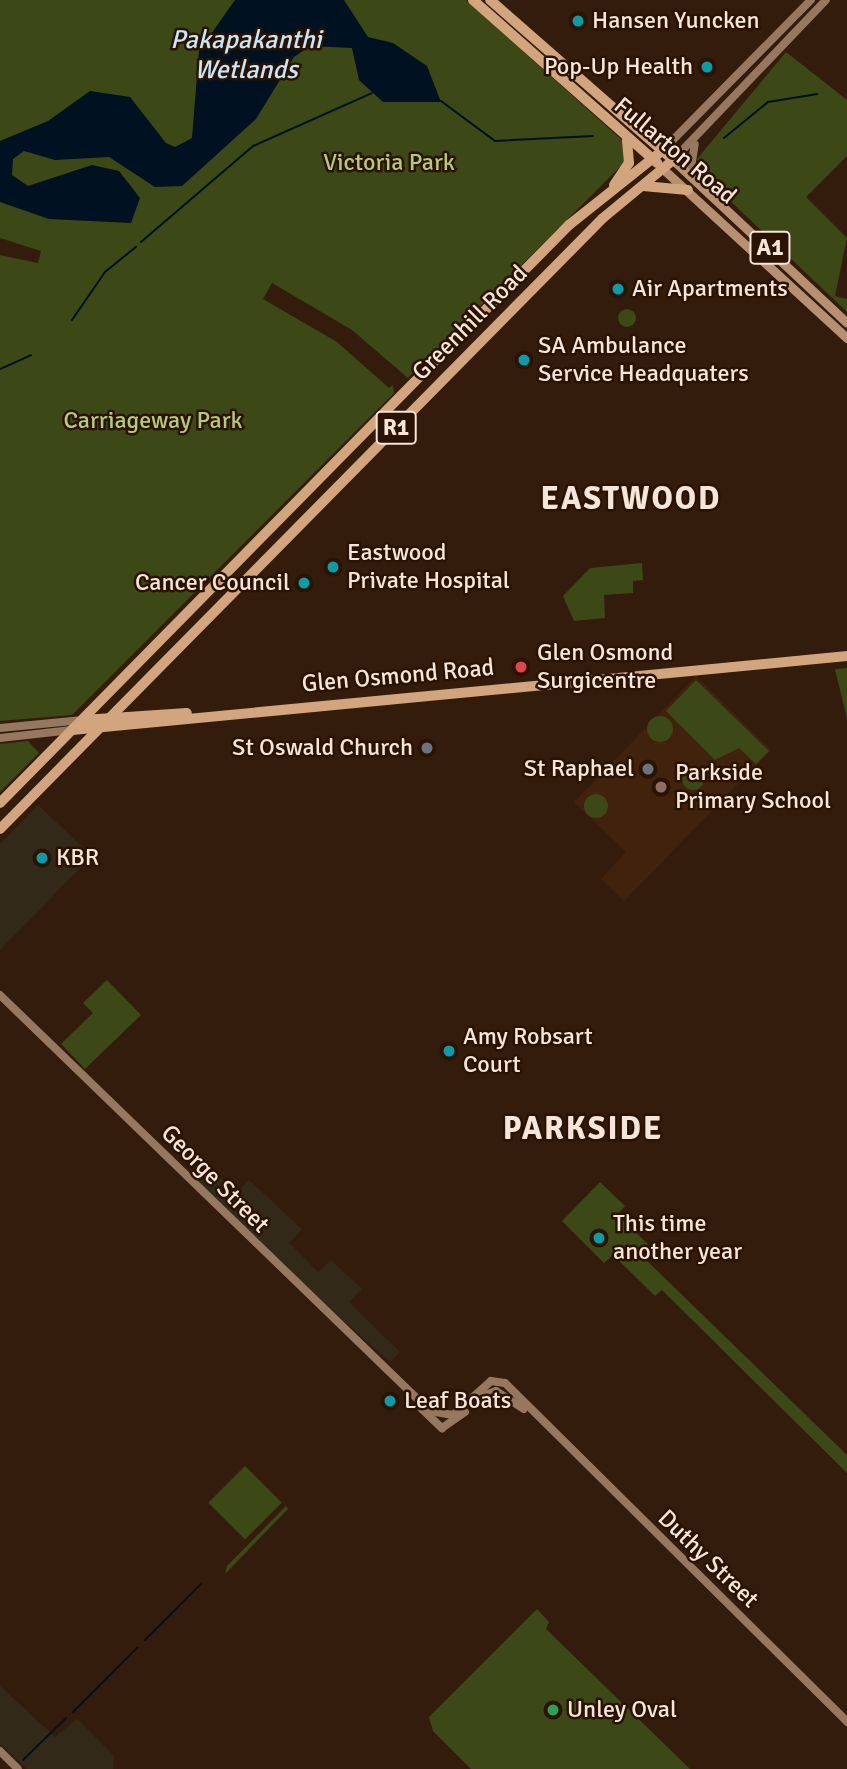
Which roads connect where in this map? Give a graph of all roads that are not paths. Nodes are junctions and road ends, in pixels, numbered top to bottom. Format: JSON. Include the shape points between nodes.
{"nodes":[{"id":1,"x":473,"y":0,"type":"edge"},
{"id":2,"x":490,"y":0,"type":"edge"},
{"id":3,"x":811,"y":0,"type":"edge"},
{"id":4,"x":826,"y":0,"type":"edge"},
{"id":5,"x":626,"y":138,"type":"junction"},
{"id":6,"x":696,"y":141,"type":"junction"},
{"id":7,"x":662,"y":151,"type":"junction"},
{"id":8,"x":651,"y":159,"type":"junction"},
{"id":9,"x":673,"y":160,"type":"junction"},
{"id":10,"x":663,"y":169,"type":"junction"},
{"id":11,"x":690,"y":174,"type":"junction"},
{"id":12,"x":642,"y":187,"type":"junction"},
{"id":13,"x":688,"y":190,"type":"junction"},
{"id":14,"x":608,"y":193,"type":"junction"},
{"id":15,"x":847,"y":323,"type":"edge"},
{"id":16,"x":847,"y":338,"type":"edge"},
{"id":17,"x":847,"y":656,"type":"edge"},
{"id":18,"x":130,"y":698,"type":"junction"},
{"id":19,"x":203,"y":715,"type":"junction"},
{"id":20,"x":147,"y":716,"type":"junction"},
{"id":21,"x":110,"y":718,"type":"junction"},
{"id":22,"x":83,"y":720,"type":"junction"},
{"id":23,"x":0,"y":728,"type":"edge"},
{"id":24,"x":100,"y":729,"type":"junction"},
{"id":25,"x":72,"y":730,"type":"junction"},
{"id":26,"x":0,"y":738,"type":"edge"},
{"id":27,"x":0,"y":803,"type":"edge"},
{"id":28,"x":0,"y":829,"type":"edge"},
{"id":29,"x":0,"y":995,"type":"edge"},
{"id":30,"x":499,"y":1380,"type":"joint"},
{"id":31,"x":404,"y":1388,"type":"junction"},
{"id":32,"x":496,"y":1391,"type":"joint"},
{"id":33,"x":543,"y":1424,"type":"junction"},
{"id":34,"x":847,"y":1722,"type":"edge"},
{"id":35,"x":0,"y":1751,"type":"edge"},
{"id":36,"x":18,"y":1769,"type":"edge"}],
"edges":[{"from":1,"to":5,"type":"highway","name":"Fullarton Road"},
{"from":2,"to":7,"type":"highway","name":"Fullarton Road"},
{"from":3,"to":7,"type":"street","name":"Greenhill Road"},
{"from":4,"to":6,"type":"street","name":"Greenhill Road"},
{"from":5,"to":8,"type":"highway","name":"Fullarton Road"},
{"from":5,"to":14,"type":"highway","number":"R1","via":[[629,163]]},
{"from":6,"to":9,"type":"street","name":"Greenhill Road"},
{"from":6,"to":11,"type":"street"},
{"from":7,"to":8,"type":"highway","name":"Greenhill Road"},
{"from":7,"to":9,"type":"highway","name":"Fullarton Road"},
{"from":8,"to":10,"type":"highway","name":"Fullarton Road","number":"A1"},
{"from":8,"to":14,"type":"highway","name":"Greenhill Road"},
{"from":9,"to":10,"type":"highway","name":"Greenhill Road","number":"R1"},
{"from":9,"to":11,"type":"main road","name":"Fullarton Road","number":"A1"},
{"from":10,"to":12,"type":"highway","name":"Greenhill Road","number":"R1"},
{"from":10,"to":13,"type":"main road","name":"Fullarton Road","number":"A1"},
{"from":11,"to":15,"type":"main road","name":"Fullarton Road","number":"A1"},
{"from":12,"to":13,"type":"highway"},
{"from":12,"to":18,"type":"highway","name":"Greenhill Road","number":"R1","via":[[603,218]]},
{"from":13,"to":16,"type":"main road","name":"Fullarton Road","number":"A1"},
{"from":14,"to":22,"type":"highway","name":"Greenhill Road","number":"R1"},
{"from":17,"to":19,"type":"highway","name":"Glen Osmond Road"},
{"from":18,"to":20,"type":"highway","via":[[134,712]]},
{"from":18,"to":21,"type":"highway","name":"Greenhill Road","number":"R1"},
{"from":19,"to":20,"type":"highway","name":"Glen Osmond Road"},
{"from":19,"to":24,"type":"highway","name":"Glen Osmond Road"},
{"from":20,"to":21,"type":"highway","name":"Glen Osmond Road"},
{"from":21,"to":22,"type":"highway","name":"Glen Osmond Road"},
{"from":21,"to":24,"type":"highway","name":"Greenhill Road","number":"R1"},
{"from":22,"to":23,"type":"street","name":"Glen Osmond Road"},
{"from":22,"to":25,"type":"highway","name":"Greenhill Road","number":"R1"},
{"from":24,"to":25,"type":"highway","name":"Glen Osmond Road"},
{"from":24,"to":28,"type":"highway","name":"Greenhill Road","number":"R1"},
{"from":25,"to":26,"type":"street","name":"Glen Osmond Road"},
{"from":25,"to":27,"type":"highway","name":"Greenhill Road","number":"R1"},
{"from":29,"to":31,"type":"street","name":"George Street"},
{"from":30,"to":31,"type":"street","name":"George Street","via":[[447,1417]]},
{"from":30,"to":33,"type":"street","name":"Duthy Street"},
{"from":31,"to":32,"type":"street","name":"George Street","via":[[442,1428],[482,1394]]},
{"from":32,"to":33,"type":"street","name":"Duthy Street"},
{"from":33,"to":34,"type":"street","name":"Duthy Street"},
{"from":35,"to":36,"type":"street"}]}
